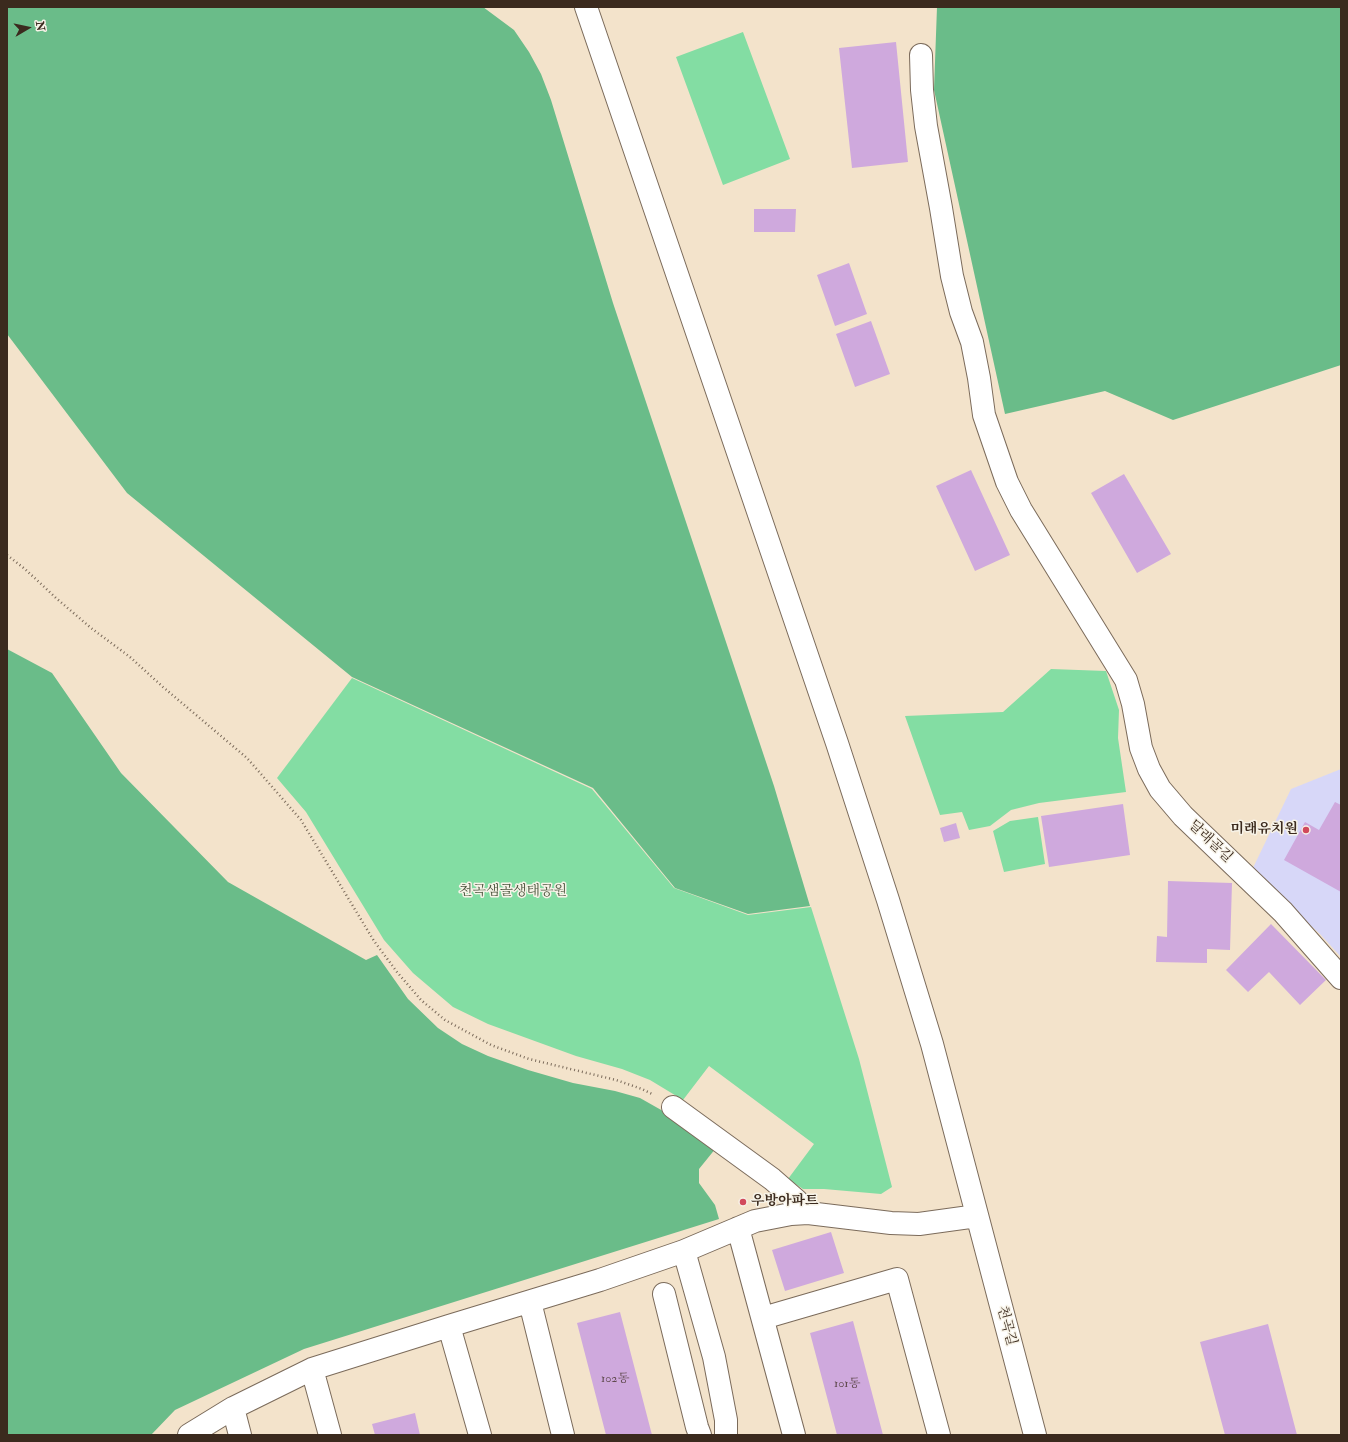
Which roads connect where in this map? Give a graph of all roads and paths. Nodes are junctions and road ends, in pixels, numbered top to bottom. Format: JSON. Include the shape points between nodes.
{"nodes":[{"id":1,"x":586,"y":7,"type":"edge"},
{"id":2,"x":922,"y":55,"type":"dead end"},
{"id":3,"x":7,"y":555,"type":"edge"},
{"id":4,"x":1341,"y":978,"type":"edge"},
{"id":5,"x":673,"y":1106,"type":"joint"},
{"id":6,"x":808,"y":1213,"type":"junction"},
{"id":7,"x":977,"y":1216,"type":"junction"},
{"id":8,"x":738,"y":1228,"type":"junction"},
{"id":9,"x":684,"y":1251,"type":"junction"},
{"id":10,"x":664,"y":1294,"type":"dead end"},
{"id":11,"x":530,"y":1302,"type":"junction"},
{"id":12,"x":763,"y":1318,"type":"junction"},
{"id":13,"x":449,"y":1326,"type":"junction"},
{"id":14,"x":312,"y":1369,"type":"junction"},
{"id":15,"x":233,"y":1408,"type":"junction"},
{"id":16,"x":189,"y":1435,"type":"edge"},
{"id":17,"x":240,"y":1435,"type":"edge"},
{"id":18,"x":330,"y":1435,"type":"edge"},
{"id":19,"x":480,"y":1435,"type":"edge"},
{"id":20,"x":563,"y":1435,"type":"edge"},
{"id":21,"x":700,"y":1435,"type":"edge"},
{"id":22,"x":726,"y":1435,"type":"edge"},
{"id":23,"x":794,"y":1435,"type":"edge"},
{"id":24,"x":939,"y":1435,"type":"edge"},
{"id":25,"x":1035,"y":1435,"type":"edge"}],
"edges":[{"from":1,"to":7,"type":"street","name":"천곡길","via":[[886,892],[932,1044]]},
{"from":2,"to":4,"type":"street","name":"달래골길","via":[[926,126],[952,276],[972,342],[984,415],[1007,482],[1021,510],[1126,680],[1141,748],[1160,789],[1183,816],[1283,912]]},
{"from":3,"to":5,"type":"path","via":[[247,758],[301,820],[374,941],[397,972],[421,1000],[445,1020],[492,1045],[529,1058],[616,1080],[642,1089]]},
{"from":5,"to":6,"type":"street","via":[[772,1179]]},
{"from":6,"to":7,"type":"street","via":[[912,1224]]},
{"from":6,"to":8,"type":"street","via":[[771,1217]]},
{"from":7,"to":25,"type":"street","name":"천곡길"},
{"from":8,"to":9,"type":"street"},
{"from":8,"to":12,"type":"street"},
{"from":9,"to":11,"type":"street"},
{"from":9,"to":22,"type":"street","via":[[715,1364],[725,1412]]},
{"from":10,"to":21,"type":"street"},
{"from":11,"to":13,"type":"street"},
{"from":11,"to":20,"type":"street"},
{"from":12,"to":23,"type":"street"},
{"from":12,"to":24,"type":"street","via":[[897,1279]]},
{"from":13,"to":14,"type":"street"},
{"from":13,"to":19,"type":"street"},
{"from":14,"to":15,"type":"street"},
{"from":14,"to":18,"type":"street"},
{"from":15,"to":16,"type":"street"},
{"from":15,"to":17,"type":"street"}]}
